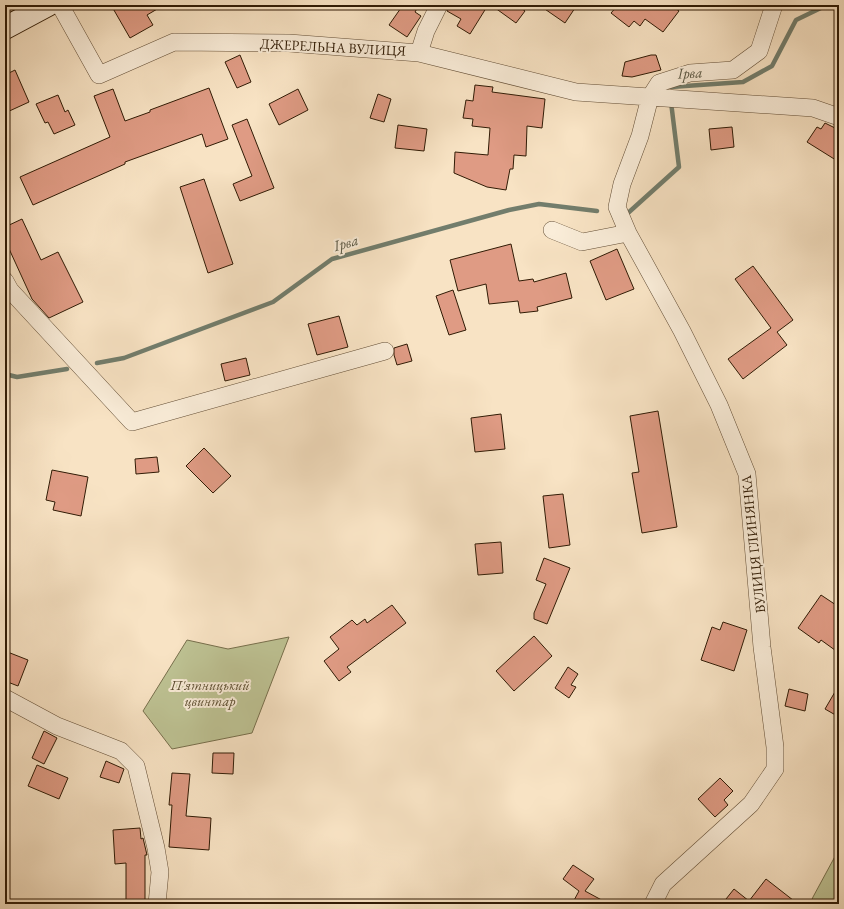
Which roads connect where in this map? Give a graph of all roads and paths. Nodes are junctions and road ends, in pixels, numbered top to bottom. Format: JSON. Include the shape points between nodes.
{"nodes":[{"id":1,"x":48,"y":5,"type":"edge"},
{"id":2,"x":60,"y":5,"type":"edge"},
{"id":3,"x":439,"y":5,"type":"edge"},
{"id":4,"x":774,"y":5,"type":"edge"},
{"id":5,"x":5,"y":28,"type":"edge"},
{"id":6,"x":419,"y":53,"type":"junction"},
{"id":7,"x":662,"y":98,"type":"junction"},
{"id":8,"x":839,"y":116,"type":"edge"},
{"id":9,"x":552,"y":230,"type":"dead end"},
{"id":10,"x":628,"y":233,"type":"junction"},
{"id":11,"x":5,"y":281,"type":"edge"},
{"id":12,"x":385,"y":352,"type":"dead end"},
{"id":13,"x":5,"y":698,"type":"edge"},
{"id":14,"x":157,"y":904,"type":"edge"},
{"id":15,"x":653,"y":904,"type":"edge"}],
"edges":[{"from":1,"to":5,"type":"main road"},
{"from":2,"to":6,"type":"street","name":"ДЖЕРЕЛЬНА ВУЛИЦЯ","via":[[99,75],[174,42],[289,43]]},
{"from":3,"to":6,"type":"street"},
{"from":4,"to":7,"type":"street","via":[[759,51],[733,70],[690,73],[659,83]]},
{"from":6,"to":7,"type":"street","name":"ДЖЕРЕЛЬНА ВУЛИЦЯ","via":[[576,92]]},
{"from":7,"to":8,"type":"street","name":"ДЖЕРЕЛЬНА ВУЛИЦЯ","via":[[813,108]]},
{"from":7,"to":10,"type":"street","name":"ВУЛИЦЯ ГЛИНЯНКА","via":[[640,136],[622,184],[618,208]]},
{"from":9,"to":10,"type":"street","via":[[582,242]]},
{"from":10,"to":15,"type":"street","name":"ВУЛИЦЯ ГЛИНЯНКА","via":[[715,398],[747,474],[762,647],[775,747],[775,769],[752,804],[663,884]]},
{"from":11,"to":12,"type":"street","via":[[10,290],[132,422]]},
{"from":13,"to":14,"type":"street","via":[[57,726],[121,751],[136,766],[160,872]]}]}
